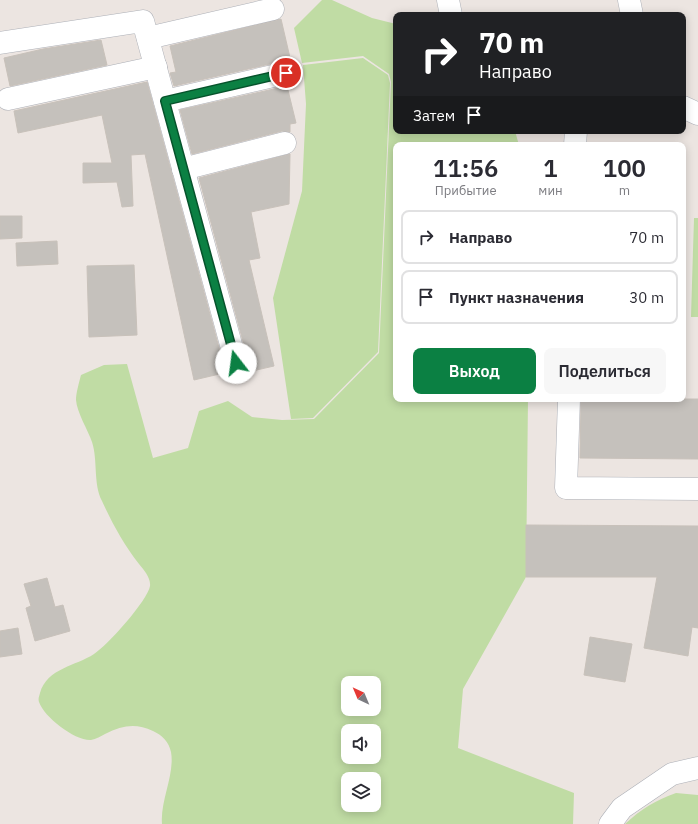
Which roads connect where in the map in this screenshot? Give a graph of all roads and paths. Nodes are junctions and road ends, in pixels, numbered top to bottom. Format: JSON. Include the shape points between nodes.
{"nodes":[{"id":1,"x":448,"y":0,"type":"edge"},
{"id":2,"x":629,"y":0,"type":"edge"},
{"id":3,"x":273,"y":9,"type":"dead end"},
{"id":4,"x":450,"y":12,"type":"edge"},
{"id":5,"x":631,"y":12,"type":"edge"},
{"id":6,"x":148,"y":38,"type":"junction"},
{"id":7,"x":0,"y":43,"type":"edge"},
{"id":8,"x":156,"y":67,"type":"junction"},
{"id":9,"x":286,"y":73,"type":"dead end"},
{"id":10,"x":8,"y":99,"type":"dead end"},
{"id":11,"x":165,"y":101,"type":"junction"},
{"id":12,"x":686,"y":108,"type":"edge"},
{"id":13,"x":698,"y":114,"type":"edge"},
{"id":14,"x":285,"y":143,"type":"dead end"},
{"id":15,"x":183,"y":169,"type":"junction"},
{"id":16,"x":236,"y":363,"type":"dead end"},
{"id":17,"x":569,"y":402,"type":"edge"},
{"id":18,"x":698,"y":489,"type":"edge"},
{"id":19,"x":698,"y":768,"type":"edge"},
{"id":20,"x":610,"y":824,"type":"edge"}],
"edges":[{"from":1,"to":4,"type":"street"},
{"from":2,"to":5,"type":"street"},
{"from":3,"to":6,"type":"street"},
{"from":6,"to":7,"type":"street","via":[[143,21]]},
{"from":6,"to":8,"type":"street"},
{"from":8,"to":10,"type":"street"},
{"from":8,"to":11,"type":"street"},
{"from":9,"to":11,"type":"street"},
{"from":11,"to":15,"type":"street"},
{"from":12,"to":13,"type":"street"},
{"from":14,"to":15,"type":"street"},
{"from":15,"to":16,"type":"street"},
{"from":17,"to":18,"type":"street","via":[[566,488]]},
{"from":19,"to":20,"type":"street","via":[[672,774],[622,808]]}]}
